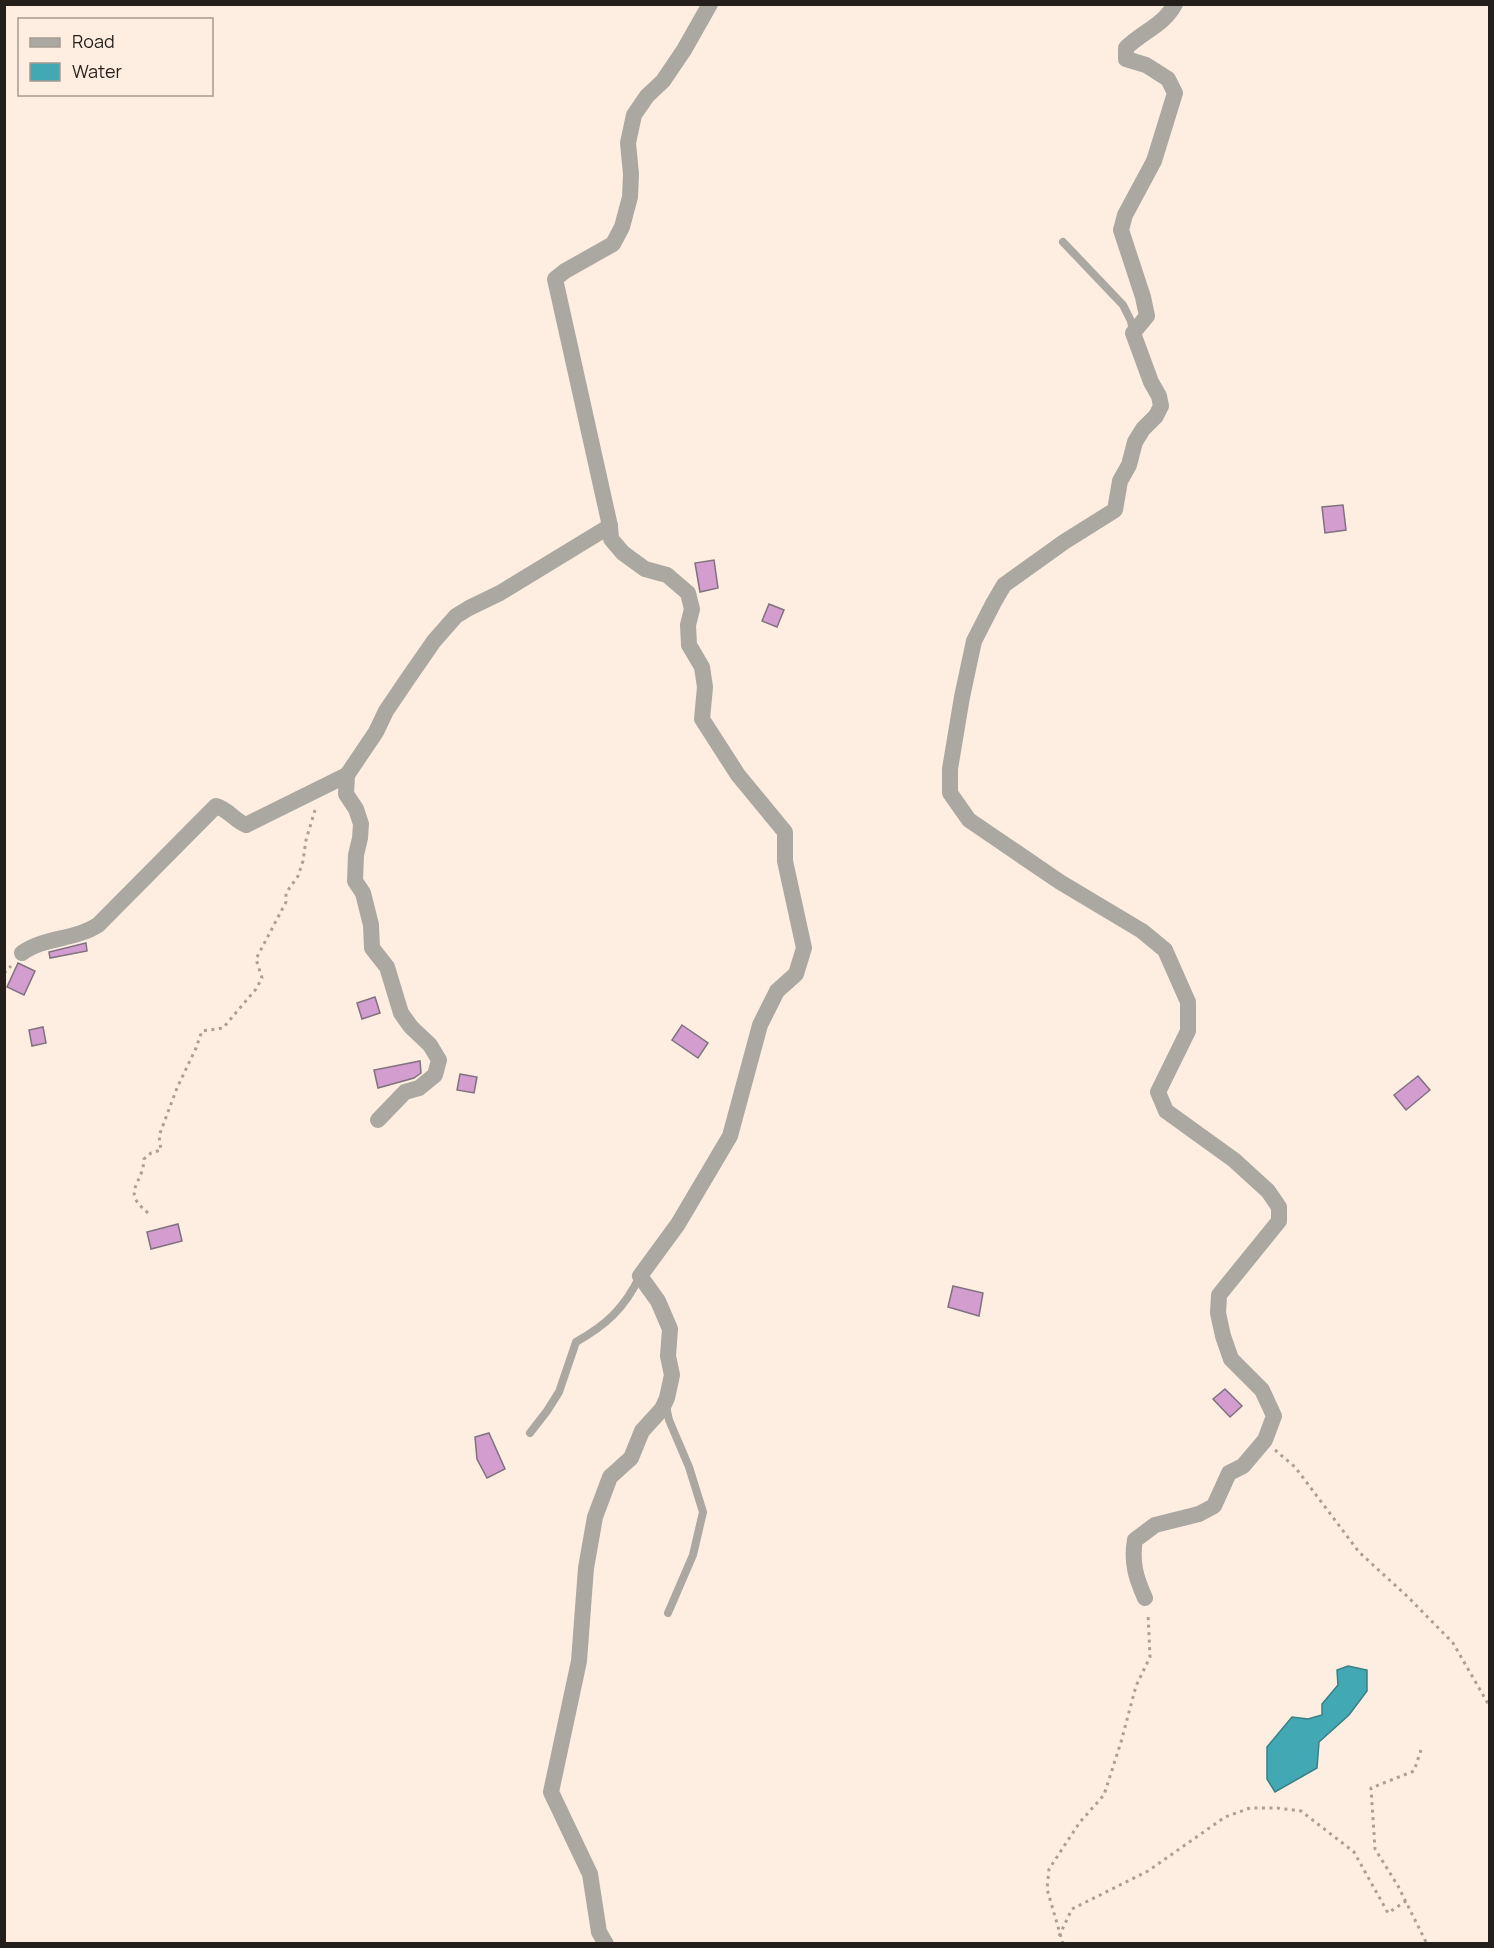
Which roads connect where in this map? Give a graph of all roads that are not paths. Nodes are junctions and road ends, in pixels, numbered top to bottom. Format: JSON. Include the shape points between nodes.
{"nodes":[{"id":1,"x":710,"y":4,"type":"edge"},
{"id":2,"x":1175,"y":4,"type":"edge"},
{"id":3,"x":1063,"y":242,"type":"dead end"},
{"id":4,"x":1133,"y":333,"type":"junction"},
{"id":5,"x":610,"y":526,"type":"junction"},
{"id":6,"x":347,"y":775,"type":"junction"},
{"id":7,"x":22,"y":953,"type":"dead end"},
{"id":8,"x":378,"y":1120,"type":"dead end"},
{"id":9,"x":640,"y":1276,"type":"junction"},
{"id":10,"x":665,"y":1402,"type":"junction"},
{"id":11,"x":530,"y":1433,"type":"dead end"},
{"id":12,"x":1145,"y":1598,"type":"road end"},
{"id":13,"x":668,"y":1613,"type":"dead end"},
{"id":14,"x":606,"y":1944,"type":"edge"}],
"edges":[{"from":1,"to":5,"type":"street","via":[[663,81],[634,115],[628,143],[630,197],[613,244],[555,279]]},
{"from":2,"to":4,"type":"street","via":[[1169,16],[1126,48],[1126,59],[1168,78],[1175,93],[1154,161],[1121,230],[1147,316]]},
{"from":3,"to":4,"type":"lane","via":[[1123,305]]},
{"from":4,"to":12,"type":"street","via":[[1161,405],[1135,442],[1120,481],[1115,510],[1004,585],[989,611],[974,641],[950,769],[950,793],[969,820],[1060,882],[1142,931],[1165,950],[1188,1002],[1188,1031],[1158,1092],[1166,1111],[1234,1160],[1268,1191],[1279,1207],[1279,1221],[1220,1296],[1218,1313],[1231,1359],[1262,1390],[1274,1416],[1265,1440],[1243,1466],[1229,1473],[1214,1506],[1199,1514],[1155,1525],[1135,1540],[1132,1557]]},
{"from":5,"to":6,"type":"street","via":[[456,616],[434,640]]},
{"from":5,"to":9,"type":"street","via":[[611,539],[623,553],[645,569],[667,575],[688,592],[692,609],[689,645],[702,667],[705,687],[702,719],[738,775],[785,832],[785,861],[804,948],[795,974],[777,991],[760,1025],[730,1136],[678,1224]]},
{"from":6,"to":7,"type":"street","via":[[246,825],[216,806],[98,925],[33,945]]},
{"from":6,"to":8,"type":"street","via":[[346,794],[361,824],[355,880],[363,892],[372,948],[387,967],[401,1013],[439,1060],[435,1075],[419,1088],[405,1092]]},
{"from":9,"to":10,"type":"street","via":[[658,1301],[669,1329],[672,1375]]},
{"from":9,"to":11,"type":"lane","via":[[613,1316],[576,1342],[559,1392]]},
{"from":10,"to":13,"type":"lane","via":[[703,1512],[693,1555]]},
{"from":10,"to":14,"type":"street","via":[[642,1431],[632,1458],[610,1477],[595,1517],[586,1568],[579,1661],[551,1792],[590,1874],[599,1932]]}]}
